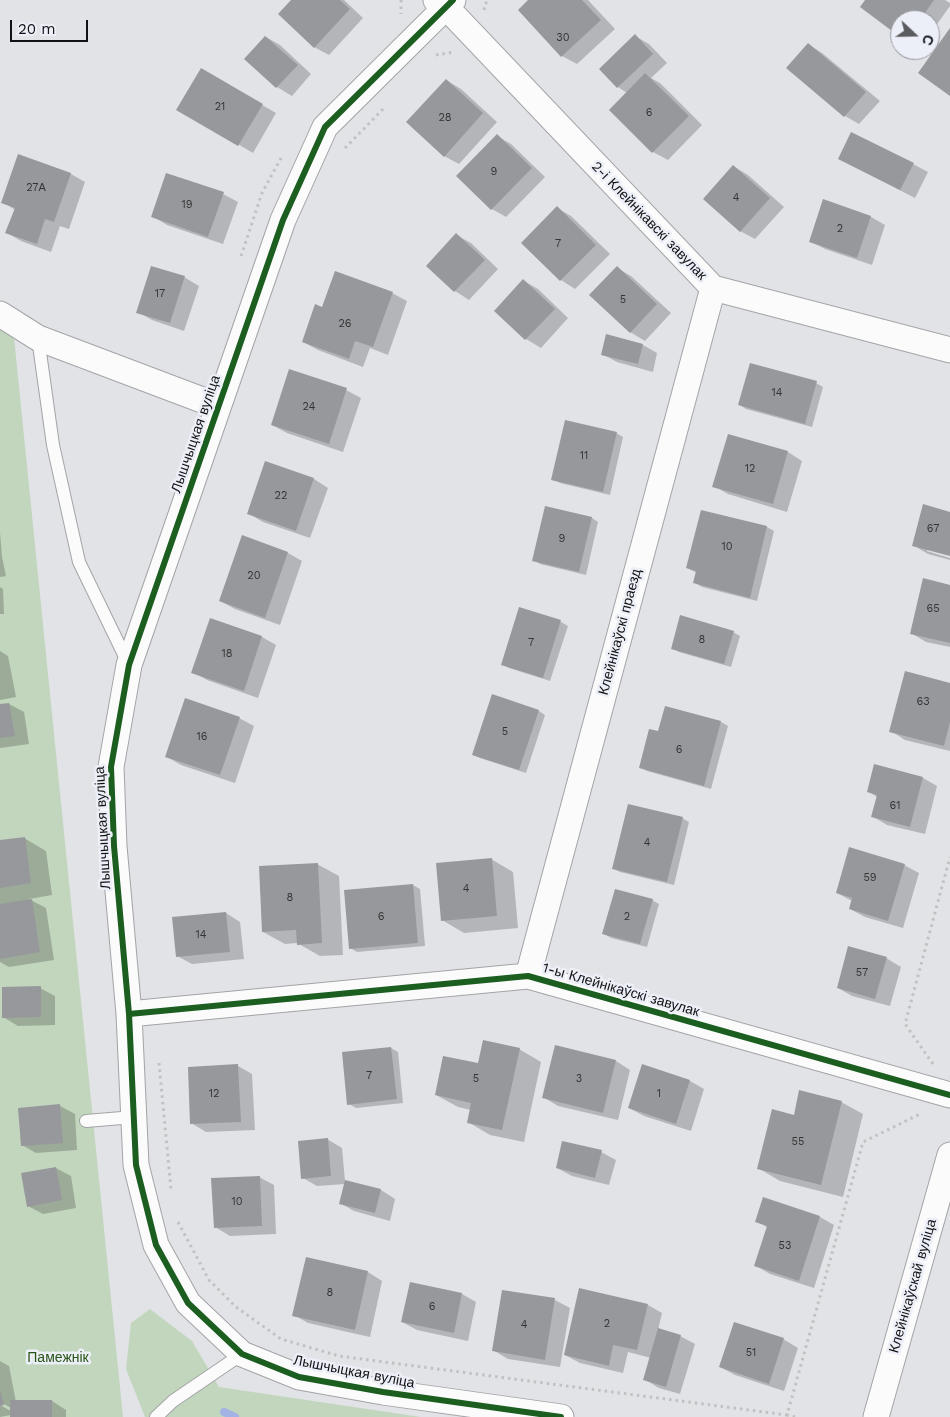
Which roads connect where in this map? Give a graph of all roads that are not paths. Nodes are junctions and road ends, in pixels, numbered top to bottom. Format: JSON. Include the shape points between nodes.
{"nodes":[{"id":1,"x":445,"y":2,"type":"edge"},
{"id":2,"x":712,"y":288,"type":"junction"},
{"id":3,"x":0,"y":314,"type":"edge"},
{"id":4,"x":38,"y":338,"type":"junction"},
{"id":5,"x":950,"y":350,"type":"edge"},
{"id":6,"x":218,"y":406,"type":"junction"},
{"id":7,"x":130,"y":665,"type":"junction"},
{"id":8,"x":528,"y":976,"type":"junction"},
{"id":9,"x":129,"y":1014,"type":"junction"},
{"id":10,"x":943,"y":1093,"type":"edge"},
{"id":11,"x":134,"y":1117,"type":"junction"},
{"id":12,"x":86,"y":1122,"type":"dead end"},
{"id":13,"x":950,"y":1155,"type":"edge"},
{"id":14,"x":242,"y":1354,"type":"junction"},
{"id":15,"x":156,"y":1417,"type":"edge"},
{"id":16,"x":561,"y":1417,"type":"edge"},
{"id":17,"x":876,"y":1417,"type":"edge"}],
"edges":[{"from":1,"to":2,"type":"street","name":"2-і Клейнікавскі завулак","via":[[470,34]]},
{"from":1,"to":6,"type":"street","name":"Лышчыцкая вуліца","via":[[325,127],[283,220]]},
{"from":2,"to":5,"type":"street","name":"2-і Клейнікавскі завулак"},
{"from":2,"to":8,"type":"street","name":"Клейнікаўскі праезд"},
{"from":3,"to":4,"type":"street"},
{"from":4,"to":6,"type":"street"},
{"from":4,"to":7,"type":"lane","via":[[53,445],[79,562]]},
{"from":6,"to":7,"type":"street","name":"Лышчыцкая вуліца"},
{"from":7,"to":9,"type":"street","name":"Лышчыцкая вуліца","via":[[111,767],[114,846]]},
{"from":8,"to":9,"type":"street","name":"1-ы Клейнікаўскі завулак"},
{"from":8,"to":10,"type":"street","name":"1-ы Клейнікаўскі завулак"},
{"from":9,"to":11,"type":"street","name":"Лышчыцкая вуліца"},
{"from":11,"to":12,"type":"lane"},
{"from":11,"to":14,"type":"street","name":"Лышчыцкая вуліца","via":[[136,1165],[156,1245],[188,1303]]},
{"from":13,"to":17,"type":"street","name":"Клейнікаўскай вуліца"},
{"from":14,"to":15,"type":"lane","via":[[173,1401]]},
{"from":14,"to":16,"type":"street","name":"Лышчыцкая вуліца","via":[[299,1377]]}]}
